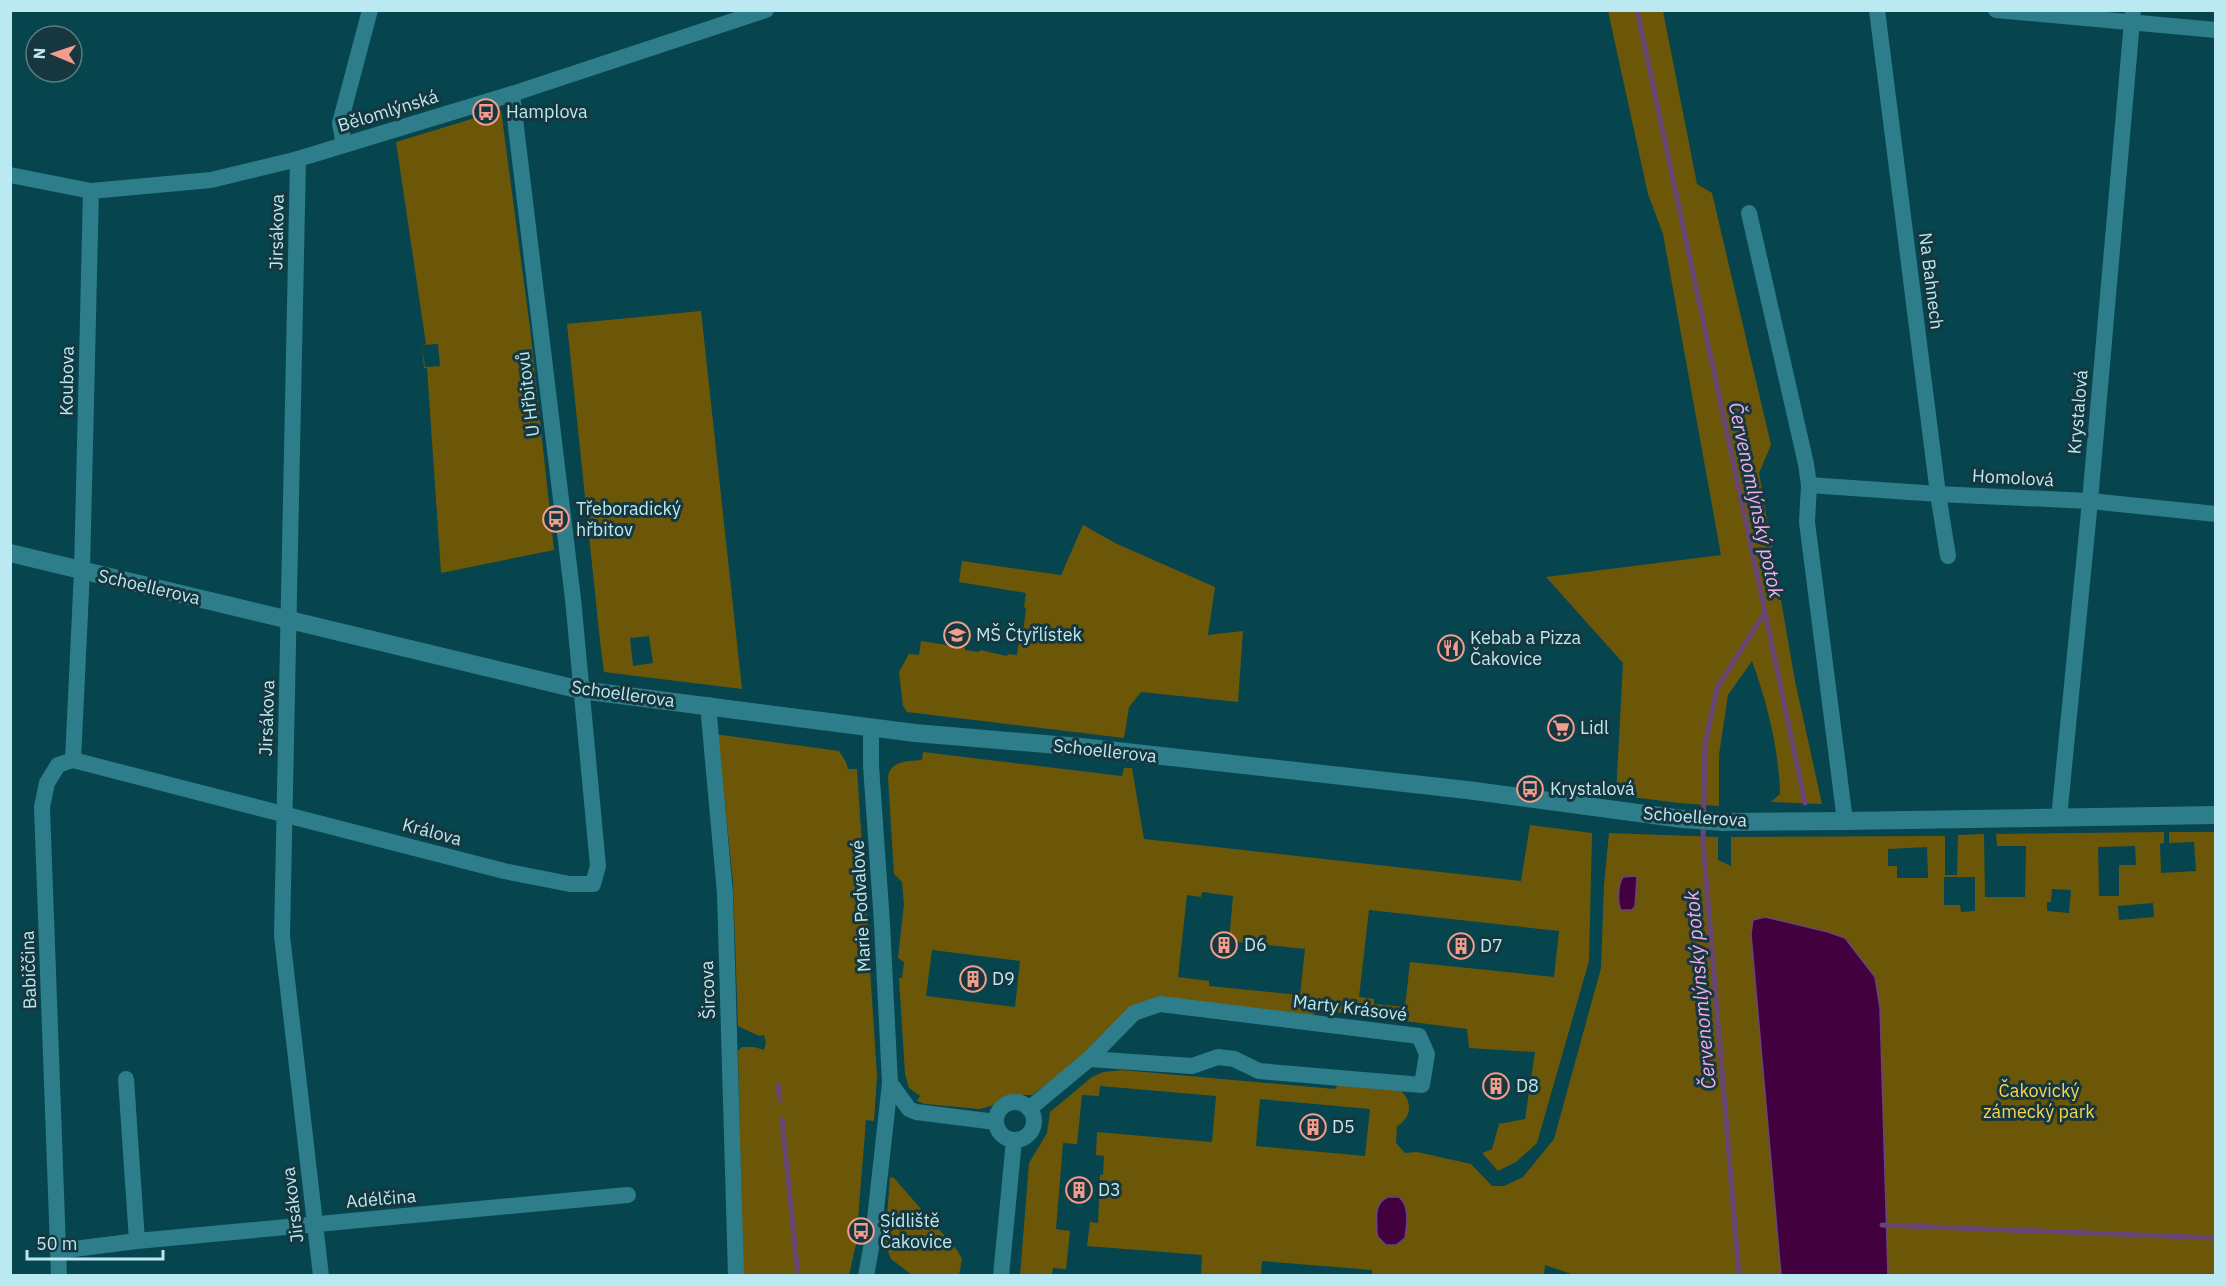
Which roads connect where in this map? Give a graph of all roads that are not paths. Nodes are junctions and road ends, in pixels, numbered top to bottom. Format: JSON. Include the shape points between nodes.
{"nodes":[{"id":1,"x":370,"y":10,"type":"edge"},
{"id":2,"x":766,"y":10,"type":"edge"},
{"id":3,"x":1877,"y":10,"type":"edge"},
{"id":4,"x":1996,"y":10,"type":"edge"},
{"id":5,"x":2133,"y":17,"type":"edge"},
{"id":6,"x":2216,"y":30,"type":"edge"},
{"id":7,"x":512,"y":94,"type":"junction"},
{"id":8,"x":344,"y":145,"type":"junction"},
{"id":9,"x":298,"y":159,"type":"junction"},
{"id":10,"x":10,"y":175,"type":"edge"},
{"id":11,"x":91,"y":191,"type":"junction"},
{"id":12,"x":1749,"y":213,"type":"dead end"},
{"id":13,"x":1809,"y":485,"type":"junction"},
{"id":14,"x":1938,"y":494,"type":"junction"},
{"id":15,"x":2090,"y":501,"type":"junction"},
{"id":16,"x":2216,"y":514,"type":"edge"},
{"id":17,"x":10,"y":553,"type":"edge"},
{"id":18,"x":1948,"y":556,"type":"dead end"},
{"id":19,"x":82,"y":571,"type":"junction"},
{"id":20,"x":290,"y":620,"type":"junction"},
{"id":21,"x":581,"y":690,"type":"junction"},
{"id":22,"x":708,"y":705,"type":"junction"},
{"id":23,"x":871,"y":727,"type":"junction"},
{"id":24,"x":73,"y":760,"type":"junction"},
{"id":25,"x":284,"y":814,"type":"junction"},
{"id":26,"x":2216,"y":816,"type":"edge"},
{"id":27,"x":2059,"y":818,"type":"junction"},
{"id":28,"x":1845,"y":821,"type":"junction"},
{"id":29,"x":1089,"y":1059,"type":"junction"},
{"id":30,"x":126,"y":1079,"type":"dead end"},
{"id":31,"x":890,"y":1083,"type":"junction"},
{"id":32,"x":1029,"y":1109,"type":"junction"},
{"id":33,"x":996,"y":1122,"type":"junction"},
{"id":34,"x":1014,"y":1140,"type":"junction"},
{"id":35,"x":628,"y":1195,"type":"dead end"},
{"id":36,"x":315,"y":1225,"type":"junction"},
{"id":37,"x":137,"y":1241,"type":"junction"},
{"id":38,"x":58,"y":1251,"type":"junction"},
{"id":39,"x":59,"y":1275,"type":"edge"},
{"id":40,"x":321,"y":1275,"type":"edge"},
{"id":41,"x":736,"y":1275,"type":"edge"},
{"id":42,"x":866,"y":1275,"type":"edge"},
{"id":43,"x":1001,"y":1275,"type":"edge"}],
"edges":[{"from":1,"to":8,"type":"street","via":[[340,123]]},
{"from":2,"to":7,"type":"street","name":"Bělomlýnská"},
{"from":3,"to":14,"type":"street","name":"Na Bahnech"},
{"from":4,"to":5,"type":"street"},
{"from":5,"to":6,"type":"street"},
{"from":5,"to":15,"type":"street","name":"Krystalová"},
{"from":7,"to":8,"type":"street","name":"Bělomlýnská"},
{"from":7,"to":21,"type":"street","name":"U Hřbitovů"},
{"from":8,"to":9,"type":"street","name":"Bělomlýnská"},
{"from":9,"to":11,"type":"street","name":"Bělomlýnská","via":[[211,180]]},
{"from":9,"to":20,"type":"street","name":"Jirsákova"},
{"from":10,"to":11,"type":"street","name":"Bělomlýnská"},
{"from":11,"to":19,"type":"street","name":"Koubova"},
{"from":12,"to":13,"type":"street"},
{"from":13,"to":14,"type":"street","name":"Homolová"},
{"from":13,"to":28,"type":"street","via":[[1807,522]]},
{"from":14,"to":15,"type":"street","name":"Homolová"},
{"from":14,"to":18,"type":"street","name":"Na Bahnech"},
{"from":15,"to":16,"type":"street","name":"Homolová"},
{"from":15,"to":27,"type":"street","name":"Krystalová"},
{"from":17,"to":19,"type":"street","name":"Schoellerova"},
{"from":19,"to":20,"type":"street","name":"Schoellerova"},
{"from":19,"to":24,"type":"street"},
{"from":20,"to":21,"type":"street","name":"Schoellerova"},
{"from":20,"to":25,"type":"street","name":"Jirsákova"},
{"from":21,"to":22,"type":"street","name":"Schoellerova"},
{"from":21,"to":25,"type":"street","name":"Králova","via":[[598,866],[593,884],[570,885],[504,871]]},
{"from":22,"to":23,"type":"street","name":"Schoellerova"},
{"from":22,"to":41,"type":"street","name":"Šircova","via":[[725,893]]},
{"from":23,"to":28,"type":"street","name":"Schoellerova","via":[[1444,788],[1683,819]]},
{"from":23,"to":31,"type":"street","name":"Marie Podvalové"},
{"from":24,"to":25,"type":"street","name":"Králova"},
{"from":24,"to":38,"type":"street","name":"Babiččina","via":[[58,765],[47,783],[42,807]]},
{"from":25,"to":36,"type":"street","name":"Jirsákova","via":[[282,936]]},
{"from":26,"to":27,"type":"street","name":"Schoellerova"},
{"from":27,"to":28,"type":"street","name":"Schoellerova"},
{"from":29,"to":29,"type":"street","name":"Marty Krásové","via":[[1192,1066],[1218,1057],[1234,1059],[1259,1071],[1422,1085],[1427,1054],[1419,1036],[1160,1004],[1134,1013]]},
{"from":29,"to":32,"type":"street","name":"Marty Krásové"},
{"from":30,"to":37,"type":"street"},
{"from":31,"to":33,"type":"street","via":[[909,1109],[916,1112]]},
{"from":31,"to":42,"type":"street","name":"Marie Podvalové"},
{"from":32,"to":33,"type":"street","via":[[1019,1103],[1008,1104],[999,1111]]},
{"from":32,"to":34,"type":"street","via":[[1033,1126],[1026,1136]]},
{"from":33,"to":34,"type":"street","via":[[1002,1135]]},
{"from":34,"to":43,"type":"street"},
{"from":35,"to":36,"type":"street","name":"Adélčina"},
{"from":36,"to":37,"type":"street","name":"Adélčina"},
{"from":36,"to":40,"type":"street","name":"Jirsákova"},
{"from":37,"to":38,"type":"street","name":"Adélčina"},
{"from":38,"to":39,"type":"street","name":"Babiččina"}]}
